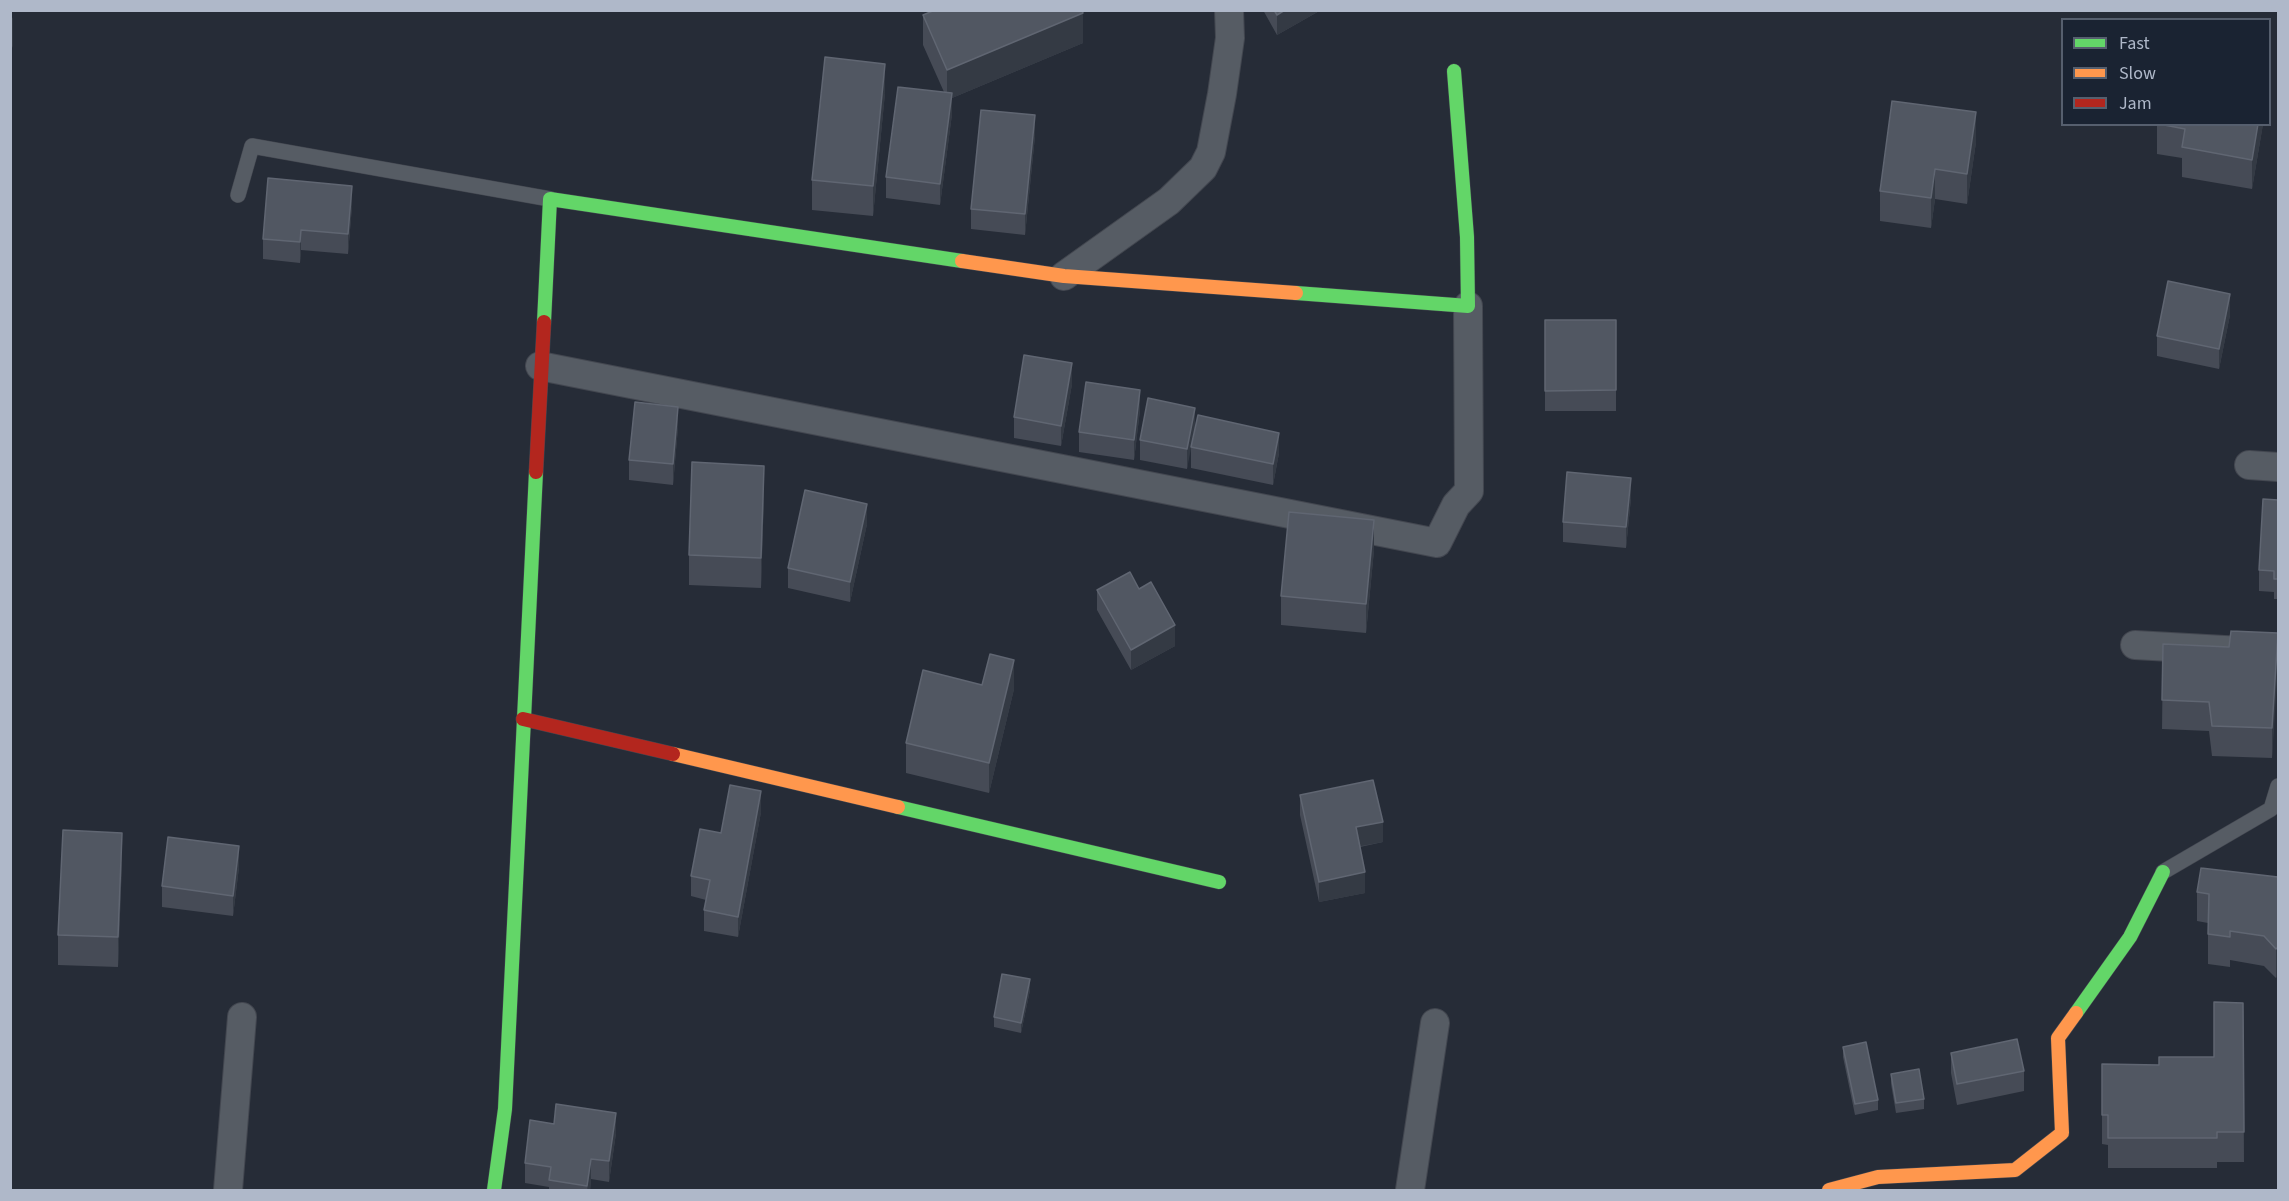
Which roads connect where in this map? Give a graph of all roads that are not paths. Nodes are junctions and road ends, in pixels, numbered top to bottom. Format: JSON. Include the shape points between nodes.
{"nodes":[{"id":1,"x":1229,"y":10,"type":"edge"},
{"id":2,"x":1454,"y":71,"type":"dead end"},
{"id":3,"x":238,"y":195,"type":"dead end"},
{"id":4,"x":550,"y":199,"type":"junction"},
{"id":5,"x":1064,"y":276,"type":"junction"},
{"id":6,"x":1468,"y":306,"type":"junction"},
{"id":7,"x":540,"y":366,"type":"junction"},
{"id":8,"x":2248,"y":465,"type":"dead end"},
{"id":9,"x":2278,"y":467,"type":"edge"},
{"id":10,"x":2134,"y":645,"type":"dead end"},
{"id":11,"x":2278,"y":653,"type":"edge"},
{"id":12,"x":523,"y":719,"type":"junction"},
{"id":13,"x":2278,"y":786,"type":"edge"},
{"id":14,"x":2163,"y":872,"type":"joint"},
{"id":15,"x":1219,"y":882,"type":"dead end"},
{"id":16,"x":242,"y":1017,"type":"dead end"},
{"id":17,"x":1435,"y":1023,"type":"dead end"},
{"id":18,"x":228,"y":1191,"type":"edge"},
{"id":19,"x":494,"y":1191,"type":"edge"},
{"id":20,"x":1410,"y":1191,"type":"edge"},
{"id":21,"x":1829,"y":1191,"type":"edge"}],
"edges":[{"from":1,"to":5,"type":"street","via":[[1230,39],[1222,94],[1211,152],[1203,168],[1169,201]]},
{"from":2,"to":6,"type":"street","via":[[1467,237]]},
{"from":3,"to":4,"type":"lane","via":[[252,146]]},
{"from":4,"to":5,"type":"street"},
{"from":4,"to":7,"type":"street"},
{"from":5,"to":6,"type":"street"},
{"from":6,"to":7,"type":"street","via":[[1469,491],[1456,505],[1437,543]]},
{"from":7,"to":12,"type":"street"},
{"from":8,"to":9,"type":"street"},
{"from":10,"to":11,"type":"street"},
{"from":12,"to":15,"type":"street"},
{"from":12,"to":19,"type":"street","via":[[505,1109]]},
{"from":13,"to":14,"type":"lane","via":[[2271,809]]},
{"from":14,"to":21,"type":"street","via":[[2130,938],[2058,1038],[2062,1133],[2015,1170],[1878,1177]]},
{"from":16,"to":18,"type":"street"},
{"from":17,"to":20,"type":"street"}]}
